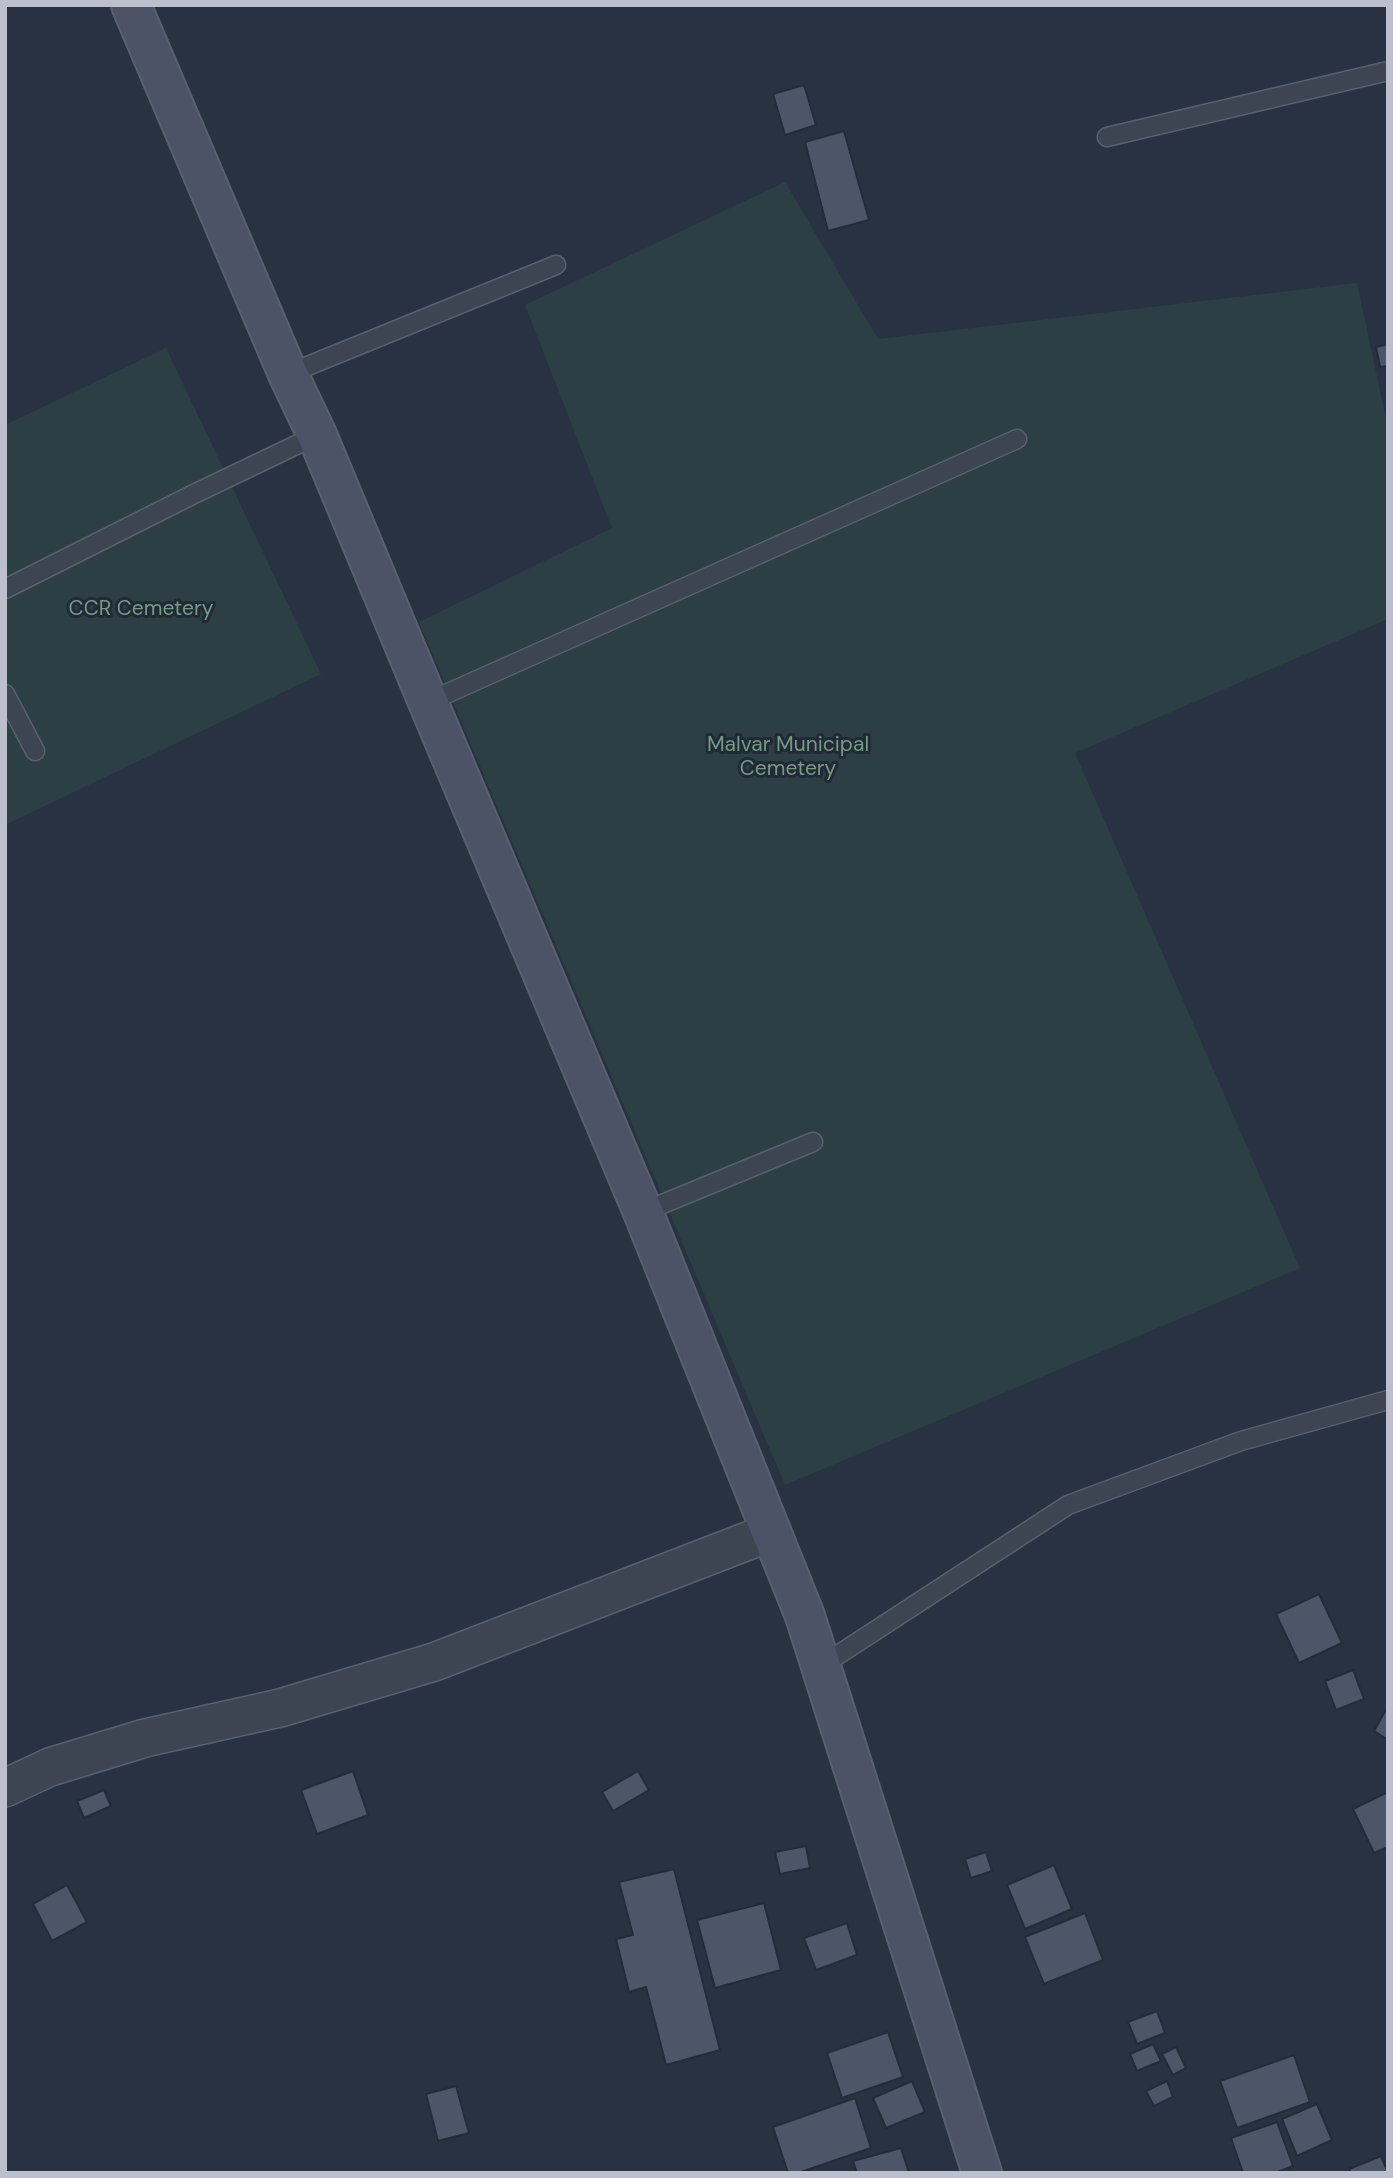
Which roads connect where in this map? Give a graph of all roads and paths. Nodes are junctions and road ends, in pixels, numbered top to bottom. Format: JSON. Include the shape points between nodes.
{"nodes":[{"id":1,"x":131,"y":5,"type":"edge"},
{"id":2,"x":1388,"y":71,"type":"edge"},
{"id":3,"x":1107,"y":137,"type":"dead end"},
{"id":4,"x":556,"y":265,"type":"dead end"},
{"id":5,"x":288,"y":373,"type":"junction"},
{"id":6,"x":317,"y":435,"type":"junction"},
{"id":7,"x":1017,"y":439,"type":"dead end"},
{"id":8,"x":5,"y":589,"type":"edge"},
{"id":9,"x":5,"y":694,"type":"edge"},
{"id":10,"x":428,"y":702,"type":"junction"},
{"id":11,"x":35,"y":751,"type":"dead end"},
{"id":12,"x":813,"y":1142,"type":"dead end"},
{"id":13,"x":643,"y":1212,"type":"junction"},
{"id":14,"x":1388,"y":1400,"type":"edge"},
{"id":15,"x":771,"y":1532,"type":"junction"},
{"id":16,"x":821,"y":1666,"type":"junction"},
{"id":17,"x":5,"y":1788,"type":"edge"},
{"id":18,"x":982,"y":2173,"type":"edge"}],
"edges":[{"from":1,"to":5,"type":"street"},
{"from":2,"to":3,"type":"lane"},
{"from":4,"to":5,"type":"lane"},
{"from":5,"to":6,"type":"street"},
{"from":6,"to":8,"type":"lane"},
{"from":6,"to":10,"type":"street"},
{"from":7,"to":10,"type":"lane"},
{"from":9,"to":11,"type":"lane"},
{"from":10,"to":13,"type":"street"},
{"from":12,"to":13,"type":"lane"},
{"from":13,"to":15,"type":"street"},
{"from":14,"to":16,"type":"lane","via":[[1241,1441],[1068,1505]]},
{"from":15,"to":16,"type":"street"},
{"from":15,"to":17,"type":"street","via":[[433,1662],[279,1708],[145,1738],[50,1768]]},
{"from":16,"to":18,"type":"street"}]}
